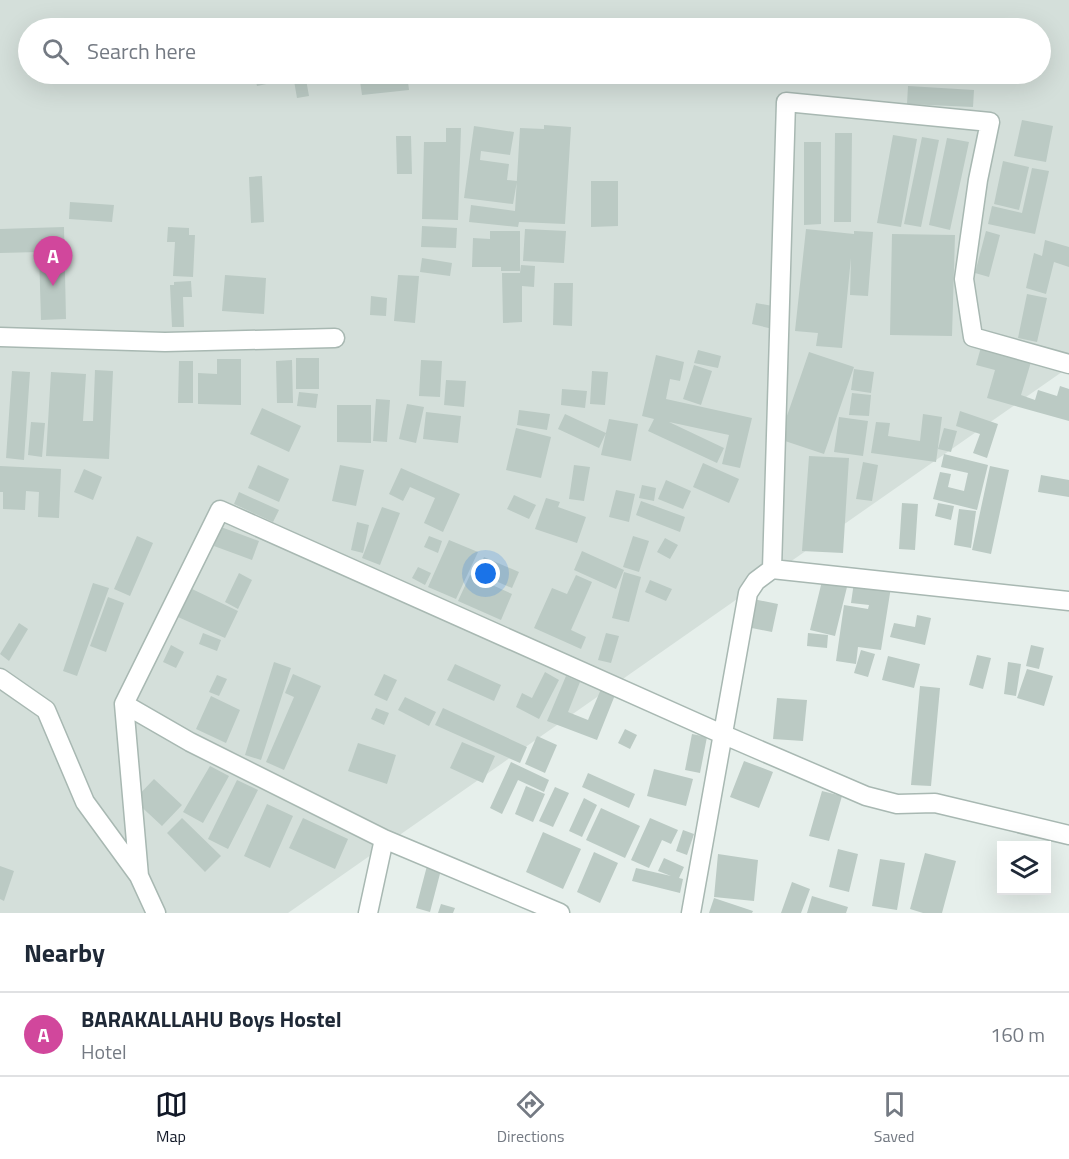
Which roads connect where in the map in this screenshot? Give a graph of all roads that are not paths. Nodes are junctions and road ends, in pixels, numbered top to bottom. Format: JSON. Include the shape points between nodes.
{"nodes":[{"id":1,"x":0,"y":337,"type":"edge"},
{"id":2,"x":335,"y":338,"type":"dead end"},
{"id":3,"x":1069,"y":364,"type":"edge"},
{"id":4,"x":772,"y":569,"type":"junction"},
{"id":5,"x":1069,"y":601,"type":"edge"},
{"id":6,"x":0,"y":678,"type":"edge"},
{"id":7,"x":124,"y":704,"type":"junction"},
{"id":8,"x":722,"y":734,"type":"junction"},
{"id":9,"x":1069,"y":835,"type":"edge"},
{"id":10,"x":384,"y":839,"type":"junction"},
{"id":11,"x":139,"y":876,"type":"junction"},
{"id":12,"x":156,"y":913,"type":"edge"},
{"id":13,"x":368,"y":913,"type":"edge"},
{"id":14,"x":560,"y":913,"type":"edge"},
{"id":15,"x":691,"y":913,"type":"edge"}],
"edges":[{"from":1,"to":2,"type":"street","via":[[165,342]]},
{"from":3,"to":4,"type":"street","via":[[973,338],[964,279],[990,122],[786,102]]},
{"from":4,"to":5,"type":"street"},
{"from":4,"to":8,"type":"street","via":[[748,593]]},
{"from":6,"to":11,"type":"street","via":[[46,710],[85,802]]},
{"from":7,"to":8,"type":"street","via":[[220,510]]},
{"from":7,"to":10,"type":"street","via":[[190,742]]},
{"from":7,"to":11,"type":"street"},
{"from":8,"to":9,"type":"street","via":[[866,796],[897,804],[935,803]]},
{"from":8,"to":15,"type":"street"},
{"from":10,"to":13,"type":"street"},
{"from":10,"to":14,"type":"street"},
{"from":11,"to":12,"type":"street"}]}
